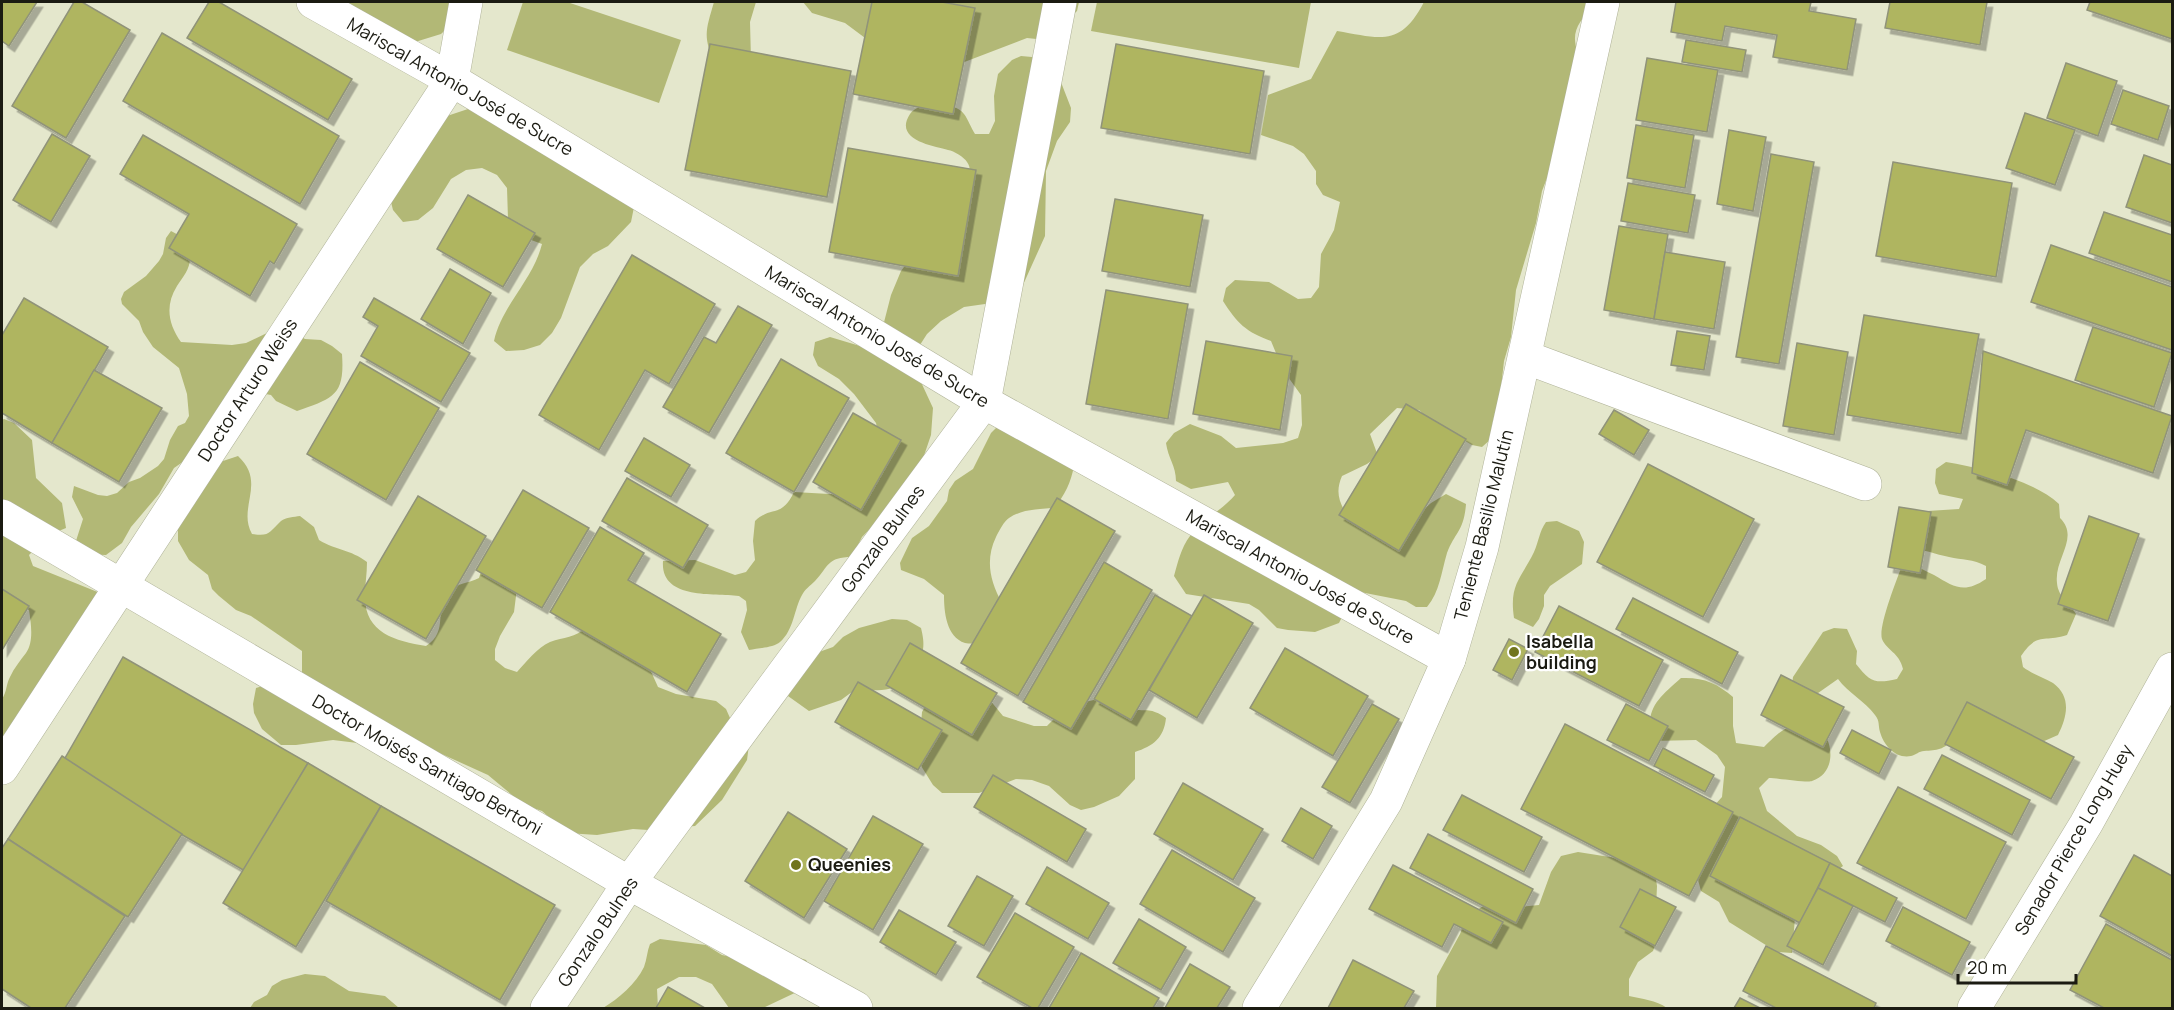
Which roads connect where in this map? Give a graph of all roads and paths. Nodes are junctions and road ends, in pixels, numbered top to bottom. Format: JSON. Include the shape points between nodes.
{"nodes":[{"id":1,"x":313,"y":2,"type":"edge"},
{"id":2,"x":466,"y":2,"type":"edge"},
{"id":3,"x":1060,"y":2,"type":"edge"},
{"id":4,"x":1603,"y":2,"type":"edge"},
{"id":5,"x":452,"y":80,"type":"junction"},
{"id":6,"x":1525,"y":357,"type":"junction"},
{"id":7,"x":984,"y":402,"type":"junction"},
{"id":8,"x":1865,"y":484,"type":"dead end"},
{"id":9,"x":2,"y":516,"type":"edge"},
{"id":10,"x":120,"y":585,"type":"junction"},
{"id":11,"x":1449,"y":659,"type":"junction"},
{"id":12,"x":2172,"y":669,"type":"edge"},
{"id":13,"x":2,"y":768,"type":"edge"},
{"id":14,"x":629,"y":883,"type":"junction"},
{"id":15,"x":547,"y":1008,"type":"edge"},
{"id":16,"x":856,"y":1008,"type":"edge"},
{"id":17,"x":1259,"y":1008,"type":"edge"},
{"id":18,"x":1974,"y":1008,"type":"edge"}],
"edges":[{"from":1,"to":5,"type":"street","name":"Mariscal Antonio José de Sucre"},
{"from":2,"to":5,"type":"street","name":"Doctor Arturo Weiss"},
{"from":3,"to":7,"type":"street","name":"Gonzalo Bulnes"},
{"from":4,"to":6,"type":"street","name":"Teniente Basilio Malutín"},
{"from":5,"to":7,"type":"street","name":"Mariscal Antonio José de Sucre"},
{"from":5,"to":10,"type":"street","name":"Doctor Arturo Weiss"},
{"from":6,"to":8,"type":"street"},
{"from":6,"to":11,"type":"street","name":"Teniente Basilio Malutín","via":[[1482,546]]},
{"from":7,"to":11,"type":"street","name":"Mariscal Antonio José de Sucre"},
{"from":7,"to":14,"type":"street","name":"Gonzalo Bulnes"},
{"from":9,"to":10,"type":"street","name":"Doctor Moisés Santiago Bertoni"},
{"from":10,"to":13,"type":"street","name":"Doctor Arturo Weiss"},
{"from":10,"to":14,"type":"street","name":"Doctor Moisés Santiago Bertoni"},
{"from":11,"to":17,"type":"street","name":"Teniente Basilio Malutín","via":[[1386,801]]},
{"from":12,"to":18,"type":"street","name":"Senador Pierce Long Huey","via":[[2086,824]]},
{"from":14,"to":15,"type":"street","name":"Gonzalo Bulnes"},
{"from":14,"to":16,"type":"street","name":"Doctor Moisés Santiago Bertoni"}]}
